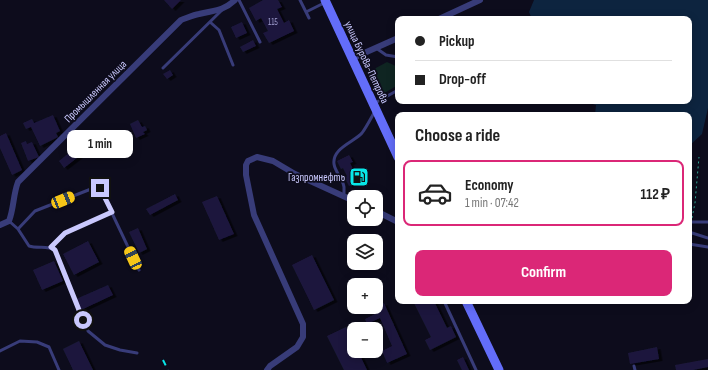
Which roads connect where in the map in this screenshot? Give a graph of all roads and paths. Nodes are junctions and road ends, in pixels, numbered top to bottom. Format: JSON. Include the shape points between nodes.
{"nodes":[{"id":1,"x":235,"y":0,"type":"edge"},
{"id":2,"x":238,"y":0,"type":"edge"},
{"id":3,"x":300,"y":0,"type":"edge"},
{"id":4,"x":480,"y":0,"type":"edge"},
{"id":5,"x":325,"y":1,"type":"edge"},
{"id":6,"x":224,"y":8,"type":"junction"},
{"id":7,"x":306,"y":12,"type":"junction"},
{"id":8,"x":445,"y":16,"type":"edge"},
{"id":9,"x":309,"y":18,"type":"dead end"},
{"id":10,"x":210,"y":22,"type":"junction"},
{"id":11,"x":395,"y":39,"type":"edge"},
{"id":12,"x":260,"y":42,"type":"dead end"},
{"id":13,"x":376,"y":48,"type":"junction"},
{"id":14,"x":395,"y":56,"type":"edge"},
{"id":15,"x":353,"y":58,"type":"junction"},
{"id":16,"x":233,"y":65,"type":"dead end"},
{"id":17,"x":163,"y":68,"type":"dead end"},
{"id":18,"x":395,"y":92,"type":"edge"},
{"id":19,"x":375,"y":107,"type":"junction"},
{"id":20,"x":395,"y":150,"type":"edge"},
{"id":21,"x":699,"y":157,"type":"dead end"},
{"id":22,"x":344,"y":196,"type":"junction"},
{"id":23,"x":347,"y":198,"type":"edge"},
{"id":24,"x":112,"y":212,"type":"junction"},
{"id":25,"x":383,"y":214,"type":"edge"},
{"id":26,"x":692,"y":216,"type":"edge"},
{"id":27,"x":395,"y":220,"type":"edge"},
{"id":28,"x":9,"y":221,"type":"junction"},
{"id":29,"x":692,"y":222,"type":"edge"},
{"id":30,"x":708,"y":222,"type":"edge"},
{"id":31,"x":0,"y":225,"type":"edge"},
{"id":32,"x":18,"y":229,"type":"junction"},
{"id":33,"x":692,"y":233,"type":"edge"},
{"id":34,"x":708,"y":238,"type":"edge"},
{"id":35,"x":692,"y":245,"type":"edge"},
{"id":36,"x":51,"y":247,"type":"junction"},
{"id":37,"x":708,"y":248,"type":"edge"},
{"id":38,"x":139,"y":270,"type":"dead end"},
{"id":39,"x":445,"y":304,"type":"edge"},
{"id":40,"x":467,"y":304,"type":"edge"},
{"id":41,"x":0,"y":351,"type":"edge"},
{"id":42,"x":138,"y":353,"type":"dead end"},
{"id":43,"x":634,"y":366,"type":"dead end"},
{"id":44,"x":59,"y":370,"type":"edge"},
{"id":45,"x":267,"y":370,"type":"edge"},
{"id":46,"x":476,"y":370,"type":"edge"},
{"id":47,"x":499,"y":370,"type":"edge"},
{"id":48,"x":635,"y":370,"type":"edge"}],
"edges":[{"from":1,"to":6,"type":"street","name":"Промышленная улица"},
{"from":2,"to":12,"type":"lane"},
{"from":3,"to":7,"type":"lane"},
{"from":4,"to":8,"type":"street"},
{"from":5,"to":7,"type":"lane"},
{"from":5,"to":15,"type":"main road","name":"улица Бурова-Петрова"},
{"from":6,"to":10,"type":"lane"},
{"from":6,"to":28,"type":"street","name":"Промышленная улица","via":[[181,20],[18,182]]},
{"from":7,"to":9,"type":"lane"},
{"from":10,"to":16,"type":"lane","via":[[219,30]]},
{"from":10,"to":17,"type":"lane"},
{"from":11,"to":13,"type":"street"},
{"from":13,"to":14,"type":"lane","via":[[386,55]]},
{"from":13,"to":15,"type":"street"},
{"from":15,"to":19,"type":"main road","name":"улица Бурова-Петрова"},
{"from":18,"to":19,"type":"lane"},
{"from":19,"to":20,"type":"main road","name":"улица Бурова-Петрова"},
{"from":19,"to":22,"type":"lane","via":[[362,132],[342,147],[335,156],[334,163],[344,185]]},
{"from":21,"to":26,"type":"path","via":[[696,203]]},
{"from":22,"to":23,"type":"street"},
{"from":22,"to":45,"type":"street","via":[[273,161],[257,157],[248,161],[246,165],[254,215],[303,324],[303,337],[297,346]]},
{"from":24,"to":32,"type":"lane","via":[[100,188],[91,189],[35,211]]},
{"from":24,"to":36,"type":"lane","via":[[65,233]]},
{"from":24,"to":38,"type":"lane"},
{"from":25,"to":27,"type":"street"},
{"from":28,"to":31,"type":"street"},
{"from":28,"to":32,"type":"lane"},
{"from":29,"to":30,"type":"lane"},
{"from":32,"to":36,"type":"lane","via":[[29,246]]},
{"from":33,"to":34,"type":"lane"},
{"from":35,"to":37,"type":"lane"},
{"from":36,"to":42,"type":"lane","via":[[55,250],[88,331],[105,345]]},
{"from":39,"to":46,"type":"lane"},
{"from":40,"to":47,"type":"main road"},
{"from":41,"to":44,"type":"lane","via":[[20,341],[37,342],[49,347]]},
{"from":43,"to":48,"type":"lane"}]}
